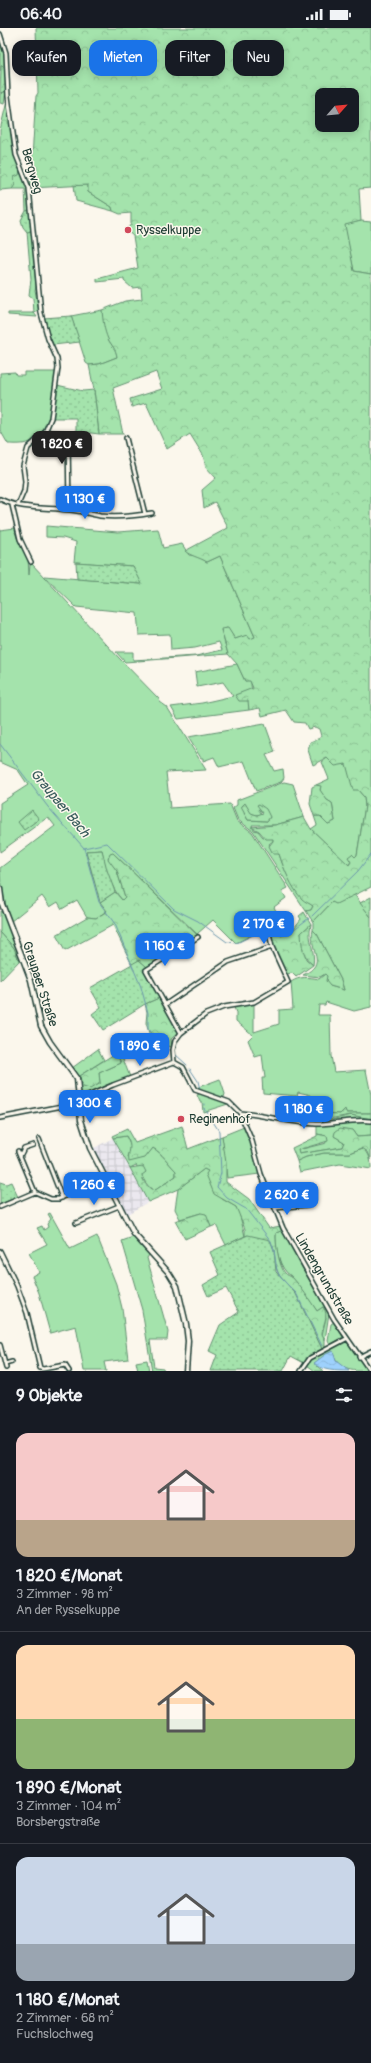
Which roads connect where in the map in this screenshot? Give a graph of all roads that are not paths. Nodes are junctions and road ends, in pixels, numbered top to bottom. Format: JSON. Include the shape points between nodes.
{"nodes":[{"id":1,"x":0,"y":34,"type":"edge"},
{"id":2,"x":44,"y":432,"type":"junction"},
{"id":3,"x":126,"y":438,"type":"dead end"},
{"id":4,"x":0,"y":499,"type":"edge"},
{"id":5,"x":12,"y":504,"type":"junction"},
{"id":6,"x":18,"y":505,"type":"junction"},
{"id":7,"x":69,"y":510,"type":"junction"},
{"id":8,"x":152,"y":513,"type":"dead end"},
{"id":9,"x":145,"y":514,"type":"junction"},
{"id":10,"x":31,"y":562,"type":"dead end"},
{"id":11,"x":0,"y":890,"type":"edge"},
{"id":12,"x":288,"y":922,"type":"dead end"},
{"id":13,"x":198,"y":937,"type":"dead end"},
{"id":14,"x":272,"y":947,"type":"junction"},
{"id":15,"x":166,"y":1004,"type":"junction"},
{"id":16,"x":182,"y":1033,"type":"junction"},
{"id":17,"x":174,"y":1062,"type":"junction"},
{"id":18,"x":79,"y":1102,"type":"junction"},
{"id":19,"x":240,"y":1113,"type":"junction"},
{"id":20,"x":0,"y":1118,"type":"edge"},
{"id":21,"x":371,"y":1121,"type":"edge"},
{"id":22,"x":39,"y":1139,"type":"dead end"},
{"id":23,"x":33,"y":1145,"type":"dead end"},
{"id":24,"x":18,"y":1151,"type":"dead end"},
{"id":25,"x":20,"y":1156,"type":"junction"},
{"id":26,"x":104,"y":1178,"type":"junction"},
{"id":27,"x":35,"y":1192,"type":"junction"},
{"id":28,"x":62,"y":1198,"type":"junction"},
{"id":29,"x":307,"y":1205,"type":"dead end"},
{"id":30,"x":119,"y":1206,"type":"junction"},
{"id":31,"x":0,"y":1207,"type":"edge"},
{"id":32,"x":275,"y":1208,"type":"junction"},
{"id":33,"x":76,"y":1223,"type":"dead end"},
{"id":34,"x":0,"y":1251,"type":"edge"},
{"id":35,"x":346,"y":1338,"type":"junction"},
{"id":36,"x":0,"y":1345,"type":"edge"},
{"id":37,"x":371,"y":1351,"type":"edge"},
{"id":38,"x":359,"y":1357,"type":"junction"},
{"id":39,"x":12,"y":1362,"type":"dead end"},
{"id":40,"x":5,"y":1364,"type":"junction"},
{"id":41,"x":6,"y":1368,"type":"dead end"},
{"id":42,"x":69,"y":1371,"type":"edge"},
{"id":43,"x":186,"y":1371,"type":"edge"},
{"id":44,"x":301,"y":1371,"type":"edge"},
{"id":45,"x":370,"y":1371,"type":"edge"}],
"edges":[{"from":1,"to":2,"type":"street","name":"Bergweg","via":[[6,53],[8,96],[16,155],[29,188],[41,314],[58,368],[51,418]]},
{"from":2,"to":6,"type":"street","via":[[28,448],[23,466],[24,492]]},
{"from":2,"to":7,"type":"street","via":[[66,433],[68,436]]},
{"from":3,"to":9,"type":"street"},
{"from":4,"to":5,"type":"street"},
{"from":5,"to":6,"type":"street"},
{"from":5,"to":10,"type":"street","via":[[20,539]]},
{"from":6,"to":7,"type":"street"},
{"from":7,"to":9,"type":"street","via":[[111,516]]},
{"from":8,"to":9,"type":"street"},
{"from":11,"to":18,"type":"street","name":"Graupaer Straße","via":[[2,904],[31,980],[41,1026],[74,1074]]},
{"from":12,"to":14,"type":"street","via":[[279,930],[268,930]]},
{"from":13,"to":15,"type":"street","via":[[146,970]]},
{"from":14,"to":15,"type":"street","via":[[228,962]]},
{"from":14,"to":16,"type":"street","via":[[288,982],[254,1002],[211,1011]]},
{"from":15,"to":16,"type":"street"},
{"from":16,"to":17,"type":"street","via":[[173,1044]]},
{"from":17,"to":18,"type":"street","via":[[113,1085]]},
{"from":17,"to":19,"type":"street","via":[[183,1067],[195,1090],[229,1102]]},
{"from":18,"to":20,"type":"street"},
{"from":18,"to":26,"type":"street","name":"Graupaer Straße","via":[[85,1136]]},
{"from":19,"to":21,"type":"street","via":[[263,1114],[317,1124],[351,1120]]},
{"from":19,"to":32,"type":"street","name":"Lindengrundstraße"},
{"from":22,"to":28,"type":"street"},
{"from":23,"to":25,"type":"street","via":[[24,1148]]},
{"from":24,"to":25,"type":"street"},
{"from":25,"to":27,"type":"street"},
{"from":26,"to":28,"type":"street"},
{"from":26,"to":30,"type":"street","name":"Graupaer Straße"},
{"from":27,"to":28,"type":"street","via":[[51,1199]]},
{"from":27,"to":31,"type":"street"},
{"from":29,"to":32,"type":"street"},
{"from":30,"to":33,"type":"street"},
{"from":30,"to":43,"type":"street","name":"Graupaer Straße","via":[[134,1234],[177,1286],[187,1330]]},
{"from":32,"to":35,"type":"street","name":"Lindengrundstraße","via":[[306,1272]]},
{"from":34,"to":42,"type":"street","via":[[27,1313],[40,1368],[65,1365]]},
{"from":35,"to":38,"type":"street","name":"Lindengrundstraße"},
{"from":35,"to":44,"type":"street","via":[[310,1358]]},
{"from":36,"to":40,"type":"street"},
{"from":37,"to":38,"type":"street"},
{"from":38,"to":45,"type":"street","name":"Lindengrundstraße"},
{"from":39,"to":40,"type":"street"},
{"from":40,"to":41,"type":"street"}]}
